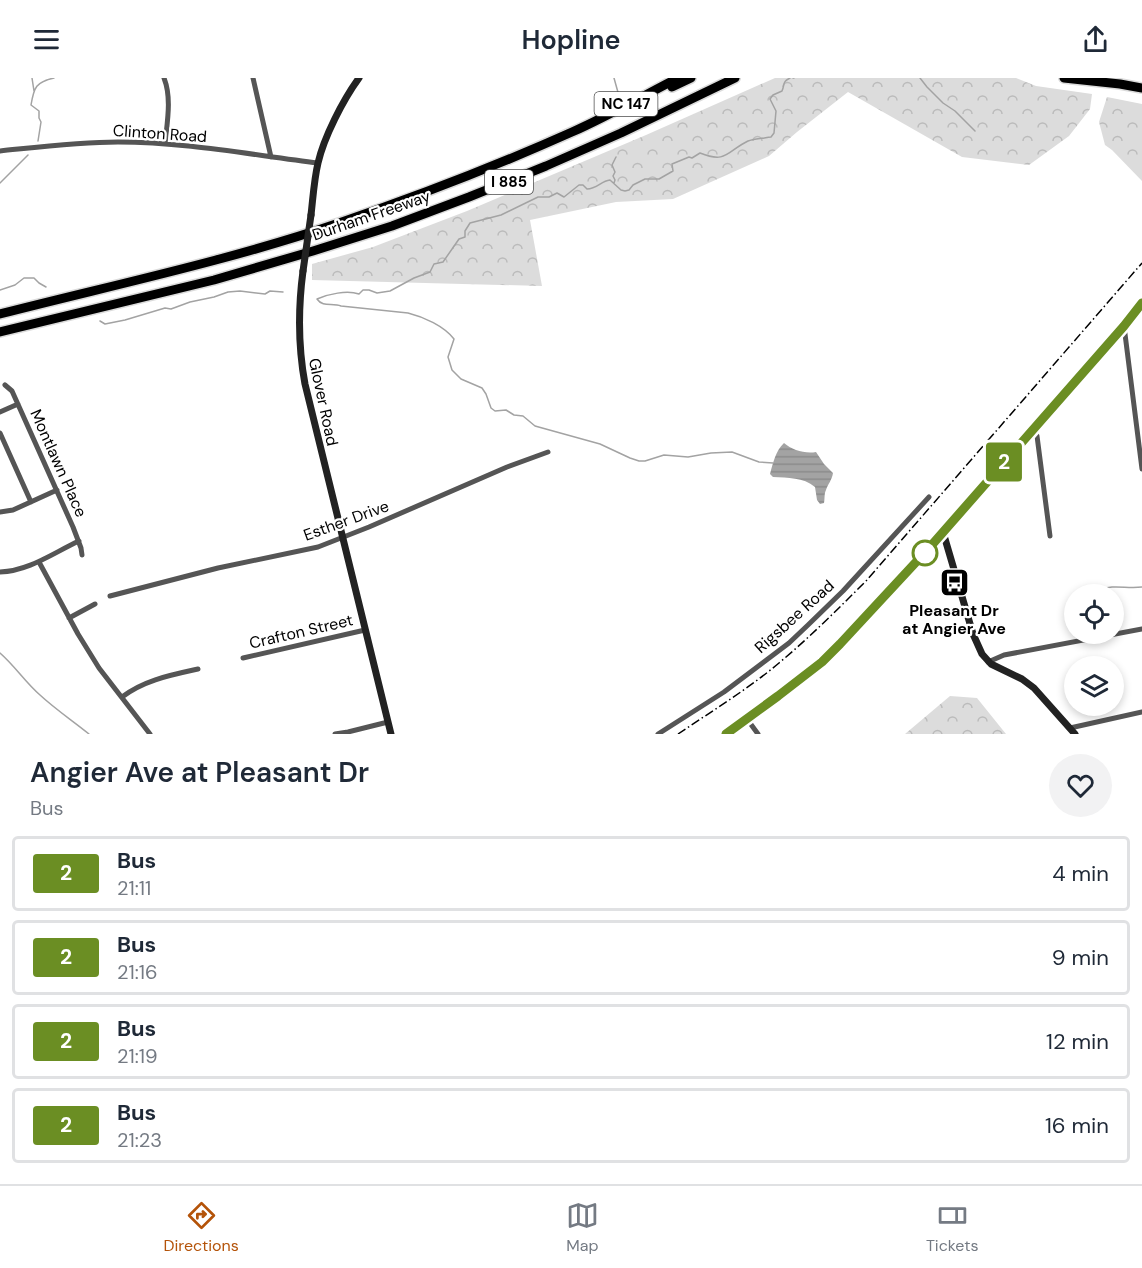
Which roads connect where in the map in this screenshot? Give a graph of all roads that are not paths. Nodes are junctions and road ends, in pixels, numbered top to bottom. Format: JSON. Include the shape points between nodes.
{"nodes":[{"id":1,"x":164,"y":78,"type":"edge"},
{"id":2,"x":254,"y":78,"type":"edge"},
{"id":3,"x":359,"y":78,"type":"edge"},
{"id":4,"x":678,"y":78,"type":"edge"},
{"id":5,"x":691,"y":78,"type":"edge"},
{"id":6,"x":735,"y":78,"type":"edge"},
{"id":7,"x":1064,"y":78,"type":"edge"},
{"id":8,"x":1142,"y":88,"type":"edge"},
{"id":9,"x":575,"y":131,"type":"junction"},
{"id":10,"x":165,"y":144,"type":"junction"},
{"id":11,"x":0,"y":151,"type":"edge"},
{"id":12,"x":271,"y":157,"type":"junction"},
{"id":13,"x":318,"y":163,"type":"junction"},
{"id":14,"x":1142,"y":303,"type":"edge"},
{"id":15,"x":0,"y":314,"type":"edge"},
{"id":16,"x":1124,"y":326,"type":"junction"},
{"id":17,"x":0,"y":332,"type":"edge"},
{"id":18,"x":4,"y":385,"type":"dead end"},
{"id":19,"x":18,"y":404,"type":"junction"},
{"id":20,"x":0,"y":412,"type":"edge"},
{"id":21,"x":1033,"y":430,"type":"junction"},
{"id":22,"x":0,"y":433,"type":"edge"},
{"id":23,"x":548,"y":452,"type":"dead end"},
{"id":24,"x":1142,"y":469,"type":"edge"},
{"id":25,"x":57,"y":490,"type":"junction"},
{"id":26,"x":930,"y":497,"type":"dead end"},
{"id":27,"x":31,"y":502,"type":"junction"},
{"id":28,"x":0,"y":512,"type":"edge"},
{"id":29,"x":943,"y":532,"type":"junction"},
{"id":30,"x":1050,"y":536,"type":"dead end"},
{"id":31,"x":342,"y":538,"type":"junction"},
{"id":32,"x":79,"y":542,"type":"junction"},
{"id":33,"x":82,"y":555,"type":"dead end"},
{"id":34,"x":39,"y":562,"type":"junction"},
{"id":35,"x":0,"y":573,"type":"edge"},
{"id":36,"x":110,"y":596,"type":"dead end"},
{"id":37,"x":95,"y":604,"type":"dead end"},
{"id":38,"x":69,"y":618,"type":"junction"},
{"id":39,"x":1142,"y":629,"type":"edge"},
{"id":40,"x":365,"y":630,"type":"junction"},
{"id":41,"x":243,"y":658,"type":"dead end"},
{"id":42,"x":988,"y":662,"type":"junction"},
{"id":43,"x":198,"y":669,"type":"dead end"},
{"id":44,"x":122,"y":698,"type":"junction"},
{"id":45,"x":1142,"y":712,"type":"edge"},
{"id":46,"x":747,"y":719,"type":"junction"},
{"id":47,"x":388,"y":722,"type":"junction"},
{"id":48,"x":1070,"y":728,"type":"junction"},
{"id":49,"x":150,"y":734,"type":"edge"},
{"id":50,"x":335,"y":734,"type":"edge"},
{"id":51,"x":391,"y":734,"type":"edge"},
{"id":52,"x":658,"y":734,"type":"edge"},
{"id":53,"x":726,"y":734,"type":"edge"},
{"id":54,"x":758,"y":734,"type":"edge"},
{"id":55,"x":1075,"y":734,"type":"edge"}],
"edges":[{"from":1,"to":10,"type":"street","via":[[168,98]]},
{"from":2,"to":12,"type":"street"},
{"from":3,"to":13,"type":"street","name":"Glover Road","via":[[331,128]]},
{"from":4,"to":9,"type":"highway","name":"Durham Freeway","number":"NC 147"},
{"from":5,"to":9,"type":"highway","number":"I 885"},
{"from":6,"to":17,"type":"highway","name":"Durham Freeway","number":"I 885","via":[[583,150],[392,225],[214,280]]},
{"from":7,"to":8,"type":"highway"},
{"from":9,"to":15,"type":"highway","name":"Durham Freeway","number":"I 885","via":[[462,178],[308,233]]},
{"from":10,"to":11,"type":"street","name":"Clinton Road","via":[[100,143]]},
{"from":10,"to":12,"type":"street","name":"Clinton Road"},
{"from":12,"to":13,"type":"street","name":"Clinton Road"},
{"from":13,"to":31,"type":"street","name":"Glover Road","bridge":true,"via":[[299,316],[301,360]]},
{"from":14,"to":16,"type":"street"},
{"from":16,"to":21,"type":"street"},
{"from":16,"to":24,"type":"street"},
{"from":18,"to":19,"type":"street","name":"Montlawn Place"},
{"from":19,"to":20,"type":"street"},
{"from":19,"to":25,"type":"street","name":"Montlawn Place"},
{"from":21,"to":29,"type":"street"},
{"from":21,"to":30,"type":"street"},
{"from":22,"to":27,"type":"street"},
{"from":23,"to":31,"type":"street","name":"Esther Drive"},
{"from":25,"to":27,"type":"street"},
{"from":25,"to":32,"type":"street","name":"Montlawn Place"},
{"from":26,"to":52,"type":"street","name":"Rigsbee Road","via":[[789,643],[724,692]]},
{"from":27,"to":28,"type":"street"},
{"from":29,"to":42,"type":"street","via":[[976,642]]},
{"from":29,"to":46,"type":"street","via":[[831,653]]},
{"from":31,"to":36,"type":"street","name":"Esther Drive"},
{"from":31,"to":40,"type":"street","name":"Glover Road"},
{"from":32,"to":33,"type":"street","name":"Montlawn Place"},
{"from":32,"to":34,"type":"street"},
{"from":34,"to":35,"type":"street"},
{"from":34,"to":38,"type":"street"},
{"from":37,"to":38,"type":"street"},
{"from":38,"to":44,"type":"street"},
{"from":39,"to":42,"type":"street","via":[[1004,655]]},
{"from":40,"to":41,"type":"street","name":"Crafton Street"},
{"from":40,"to":47,"type":"street","name":"Glover Road"},
{"from":42,"to":48,"type":"street","via":[[1028,684]]},
{"from":43,"to":44,"type":"street","via":[[151,681]]},
{"from":44,"to":49,"type":"street"},
{"from":45,"to":48,"type":"street"},
{"from":46,"to":53,"type":"street"},
{"from":46,"to":54,"type":"street"},
{"from":47,"to":50,"type":"street"},
{"from":47,"to":51,"type":"street","name":"Glover Road"},
{"from":48,"to":55,"type":"street"}]}
